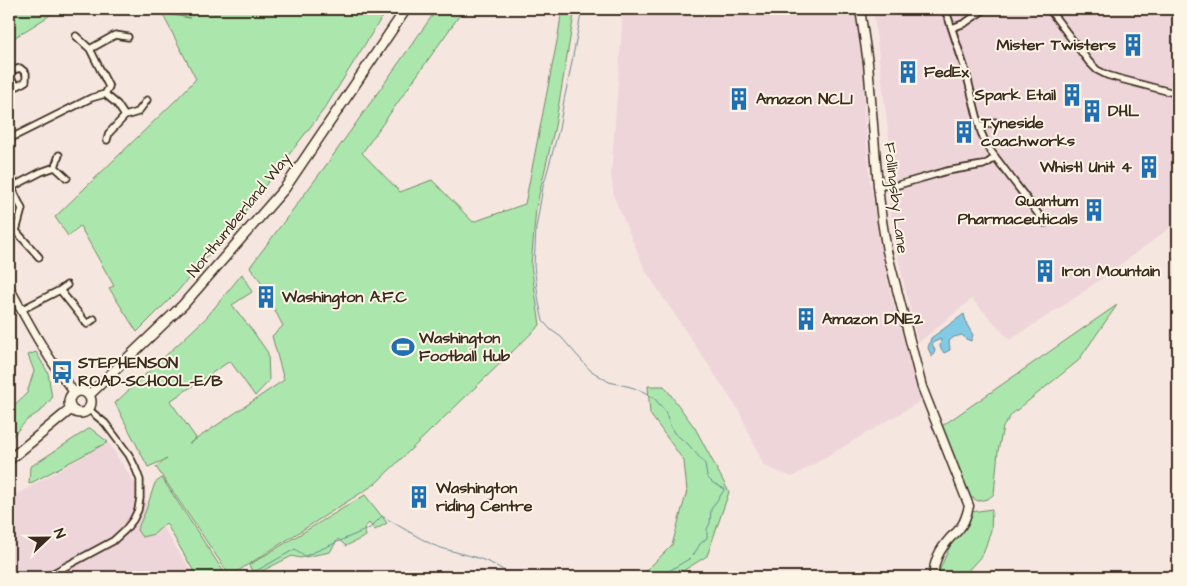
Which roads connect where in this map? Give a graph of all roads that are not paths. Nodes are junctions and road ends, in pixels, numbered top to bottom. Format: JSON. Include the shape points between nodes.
{"nodes":[{"id":1,"x":406,"y":9,"type":"edge"},
{"id":2,"x":860,"y":9,"type":"edge"},
{"id":3,"x":985,"y":9,"type":"edge"},
{"id":4,"x":1050,"y":9,"type":"edge"},
{"id":5,"x":944,"y":10,"type":"edge"},
{"id":6,"x":952,"y":28,"type":"junction"},
{"id":7,"x":76,"y":36,"type":"dead end"},
{"id":8,"x":128,"y":37,"type":"dead end"},
{"id":9,"x":90,"y":49,"type":"junction"},
{"id":10,"x":105,"y":94,"type":"junction"},
{"id":11,"x":1178,"y":94,"type":"edge"},
{"id":12,"x":147,"y":100,"type":"dead end"},
{"id":13,"x":125,"y":116,"type":"junction"},
{"id":14,"x":995,"y":122,"type":"dead end"},
{"id":15,"x":980,"y":127,"type":"junction"},
{"id":16,"x":107,"y":140,"type":"dead end"},
{"id":17,"x":9,"y":144,"type":"edge"},
{"id":18,"x":59,"y":154,"type":"dead end"},
{"id":19,"x":995,"y":157,"type":"junction"},
{"id":20,"x":55,"y":167,"type":"junction"},
{"id":21,"x":67,"y":178,"type":"dead end"},
{"id":22,"x":10,"y":185,"type":"edge"},
{"id":23,"x":878,"y":186,"type":"junction"},
{"id":24,"x":1045,"y":223,"type":"dead end"},
{"id":25,"x":16,"y":231,"type":"junction"},
{"id":26,"x":9,"y":236,"type":"edge"},
{"id":27,"x":39,"y":256,"type":"dead end"},
{"id":28,"x":67,"y":285,"type":"dead end"},
{"id":29,"x":9,"y":287,"type":"edge"},
{"id":30,"x":60,"y":290,"type":"junction"},
{"id":31,"x":21,"y":310,"type":"junction"},
{"id":32,"x":94,"y":319,"type":"dead end"},
{"id":33,"x":74,"y":392,"type":"junction"},
{"id":34,"x":89,"y":395,"type":"junction"},
{"id":35,"x":71,"y":409,"type":"junction"},
{"id":36,"x":88,"y":409,"type":"junction"},
{"id":37,"x":9,"y":460,"type":"edge"},
{"id":38,"x":46,"y":577,"type":"edge"},
{"id":39,"x":934,"y":577,"type":"edge"}],
"edges":[{"from":1,"to":34,"type":"main road","name":"Northumberland Way","via":[[285,188],[183,306]]},
{"from":2,"to":23,"type":"street","name":"Follingsby Lane"},
{"from":3,"to":6,"type":"street"},
{"from":4,"to":11,"type":"street","via":[[1097,70]]},
{"from":5,"to":6,"type":"street"},
{"from":6,"to":15,"type":"street"},
{"from":7,"to":9,"type":"street"},
{"from":8,"to":9,"type":"street","via":[[115,32]]},
{"from":9,"to":10,"type":"street","via":[[109,88]]},
{"from":10,"to":13,"type":"street"},
{"from":10,"to":17,"type":"street","via":[[13,136]]},
{"from":12,"to":13,"type":"street","via":[[138,112]]},
{"from":13,"to":16,"type":"street","via":[[109,133]]},
{"from":14,"to":15,"type":"street"},
{"from":15,"to":19,"type":"street"},
{"from":18,"to":20,"type":"street"},
{"from":19,"to":23,"type":"street","via":[[984,164],[898,185]]},
{"from":19,"to":24,"type":"street"},
{"from":20,"to":21,"type":"street"},
{"from":20,"to":22,"type":"street"},
{"from":22,"to":25,"type":"street","via":[[22,209]]},
{"from":23,"to":39,"type":"street","name":"Follingsby Lane","via":[[887,251],[922,387],[969,506],[961,527],[937,556]]},
{"from":25,"to":26,"type":"street"},
{"from":25,"to":27,"type":"street"},
{"from":28,"to":30,"type":"street"},
{"from":29,"to":31,"type":"street"},
{"from":30,"to":31,"type":"street"},
{"from":30,"to":32,"type":"street","via":[[87,324]]},
{"from":31,"to":33,"type":"street","via":[[49,359]]},
{"from":33,"to":34,"type":"main road","via":[[81,390]]},
{"from":33,"to":35,"type":"main road","via":[[69,398]]},
{"from":34,"to":36,"type":"main road","via":[[91,403]]},
{"from":35,"to":36,"type":"main road","via":[[81,413]]},
{"from":35,"to":37,"type":"main road"},
{"from":36,"to":38,"type":"street","via":[[105,423],[129,454],[140,480],[138,510],[125,530],[113,540]]}]}
